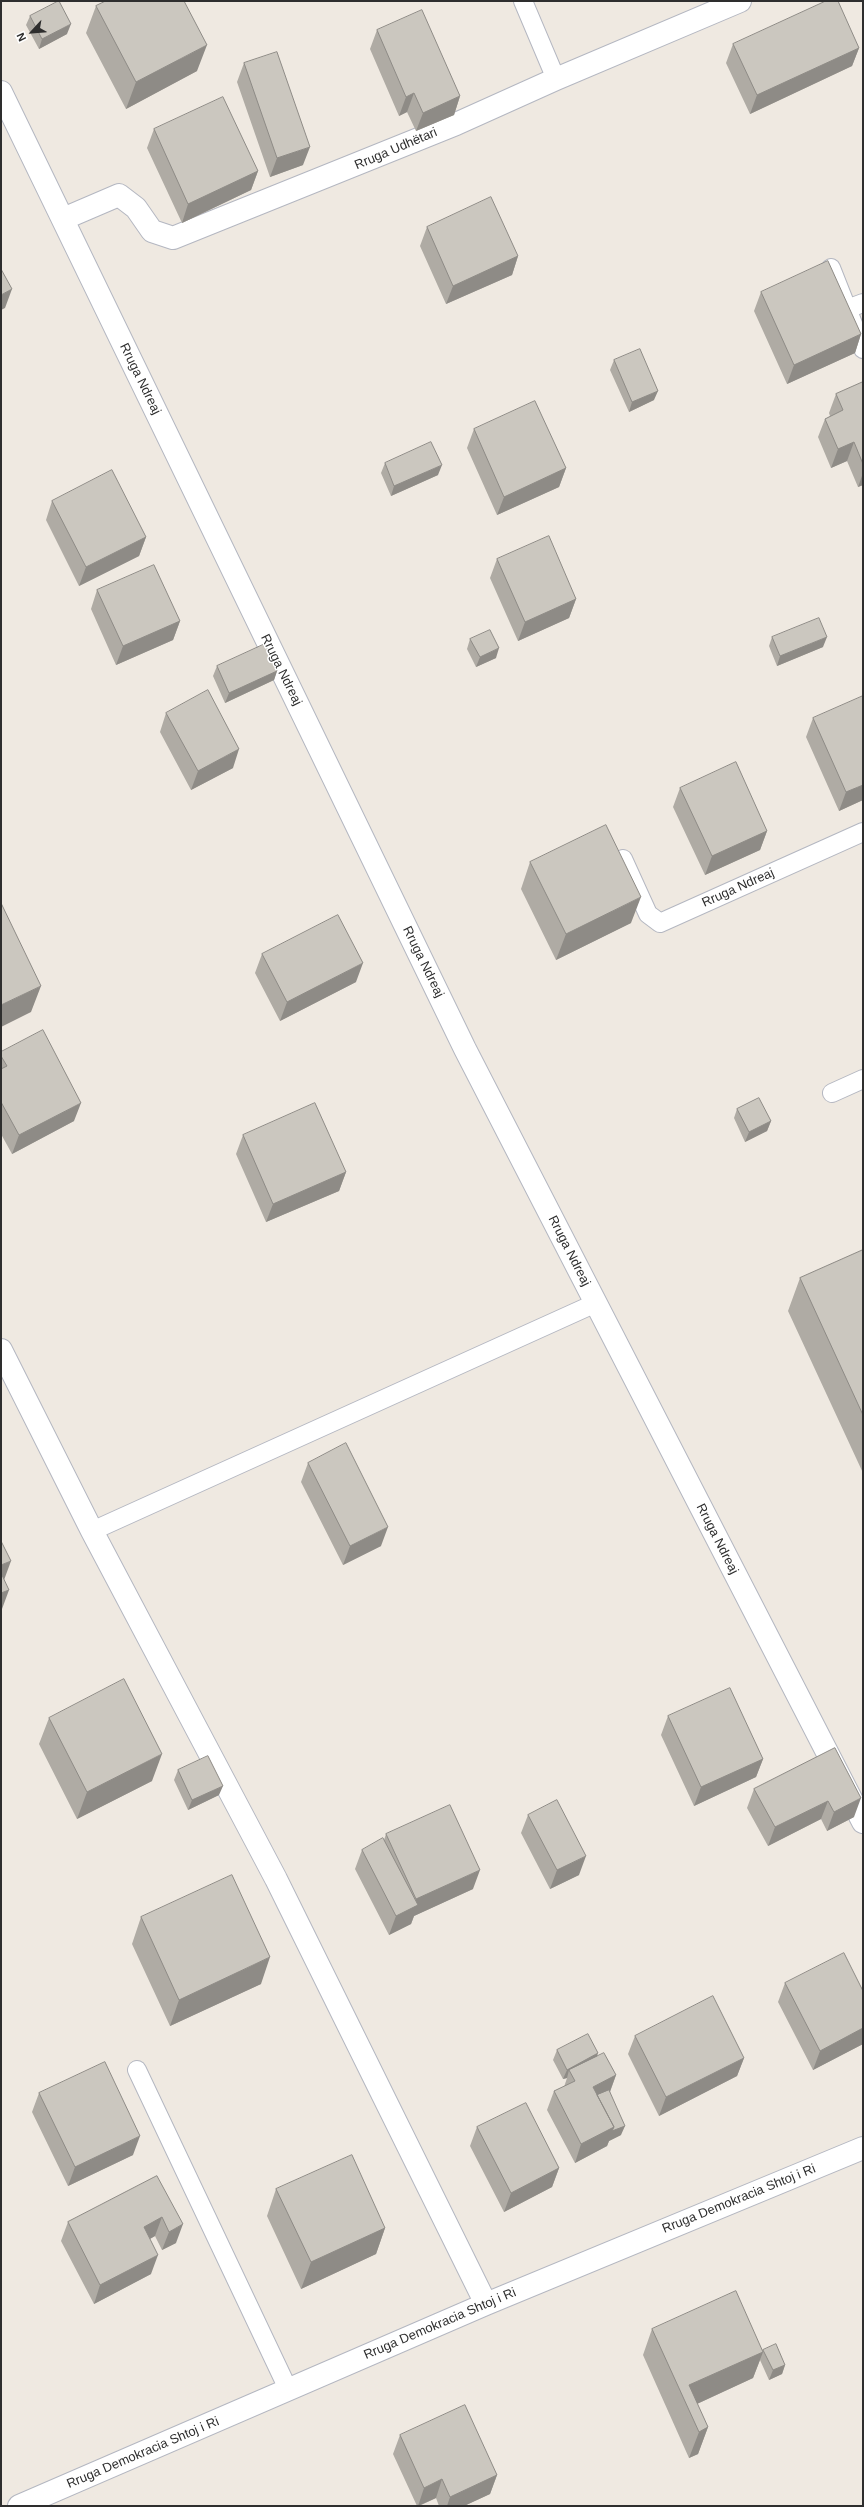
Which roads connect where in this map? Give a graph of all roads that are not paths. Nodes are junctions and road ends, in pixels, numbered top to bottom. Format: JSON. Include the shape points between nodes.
{"nodes":[{"id":1,"x":523,"y":1,"type":"edge"},
{"id":2,"x":740,"y":1,"type":"edge"},
{"id":3,"x":556,"y":79,"type":"junction"},
{"id":4,"x":1,"y":92,"type":"edge"},
{"id":5,"x":63,"y":219,"type":"junction"},
{"id":6,"x":831,"y":268,"type":"edge"},
{"id":7,"x":855,"y":306,"type":"edge"},
{"id":8,"x":863,"y":349,"type":"edge"},
{"id":9,"x":863,"y":832,"type":"edge"},
{"id":10,"x":623,"y":859,"type":"edge"},
{"id":11,"x":863,"y":1079,"type":"edge"},
{"id":12,"x":832,"y":1093,"type":"dead end"},
{"id":13,"x":596,"y":1303,"type":"junction"},
{"id":14,"x":1,"y":1350,"type":"edge"},
{"id":15,"x":92,"y":1531,"type":"junction"},
{"id":16,"x":863,"y":1822,"type":"edge"},
{"id":17,"x":137,"y":2070,"type":"dead end"},
{"id":18,"x":863,"y":2148,"type":"edge"},
{"id":19,"x":486,"y":2304,"type":"junction"},
{"id":20,"x":288,"y":2390,"type":"junction"},
{"id":21,"x":19,"y":2506,"type":"edge"}],
"edges":[{"from":1,"to":3,"type":"lane"},
{"from":2,"to":3,"type":"street","name":"Rruga Udhëtari"},
{"from":3,"to":5,"type":"street","name":"Rruga Udhëtari","via":[[419,140],[173,238],[152,231],[136,208],[119,195]]},
{"from":4,"to":5,"type":"street","name":"Rruga Ndreaj"},
{"from":5,"to":13,"type":"street","name":"Rruga Ndreaj","via":[[466,1050]]},
{"from":6,"to":7,"type":"lane"},
{"from":7,"to":8,"type":"lane"},
{"from":9,"to":10,"type":"lane","name":"Rruga Ndreaj","via":[[660,923],[648,914]]},
{"from":11,"to":12,"type":"lane"},
{"from":13,"to":15,"type":"lane"},
{"from":13,"to":16,"type":"street","name":"Rruga Ndreaj"},
{"from":14,"to":15,"type":"street"},
{"from":15,"to":19,"type":"street","via":[[276,1879]]},
{"from":17,"to":20,"type":"lane"},
{"from":18,"to":19,"type":"street","name":"Rruga Demokracia Shtoj i Ri"},
{"from":19,"to":20,"type":"street","name":"Rruga Demokracia Shtoj i Ri"},
{"from":20,"to":21,"type":"street","name":"Rruga Demokracia Shtoj i Ri"}]}
